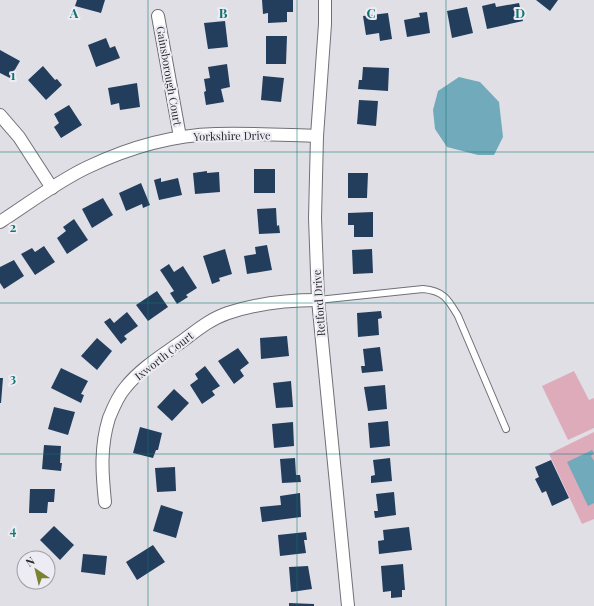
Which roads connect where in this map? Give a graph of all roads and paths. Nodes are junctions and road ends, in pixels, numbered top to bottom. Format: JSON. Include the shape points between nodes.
{"nodes":[{"id":1,"x":325,"y":0,"type":"edge"},
{"id":2,"x":158,"y":16,"type":"dead end"},
{"id":3,"x":0,"y":115,"type":"edge"},
{"id":4,"x":317,"y":136,"type":"junction"},
{"id":5,"x":180,"y":137,"type":"junction"},
{"id":6,"x":52,"y":188,"type":"junction"},
{"id":7,"x":0,"y":222,"type":"edge"},
{"id":8,"x":318,"y":300,"type":"junction"},
{"id":9,"x":506,"y":429,"type":"dead end"},
{"id":10,"x":105,"y":502,"type":"dead end"},
{"id":11,"x":348,"y":606,"type":"edge"}],
"edges":[{"from":1,"to":4,"type":"street","name":"Retford Drive"},
{"from":2,"to":5,"type":"street","name":"Gainsborough Court"},
{"from":3,"to":6,"type":"street","via":[[19,137]]},
{"from":4,"to":5,"type":"street","name":"Yorkshire Drive","via":[[216,134]]},
{"from":4,"to":8,"type":"street","name":"Retford Drive","via":[[315,218]]},
{"from":5,"to":6,"type":"street","name":"Yorkshire Drive","via":[[119,153]]},
{"from":6,"to":7,"type":"street","name":"Yorkshire Drive"},
{"from":8,"to":9,"type":"lane","via":[[423,289],[441,293],[448,299],[458,316]]},
{"from":8,"to":10,"type":"street","name":"Ixworth Court","via":[[252,307],[226,314],[206,324],[134,378],[116,403],[104,442],[101,464]]},
{"from":8,"to":11,"type":"street","name":"Retford Drive"}]}
